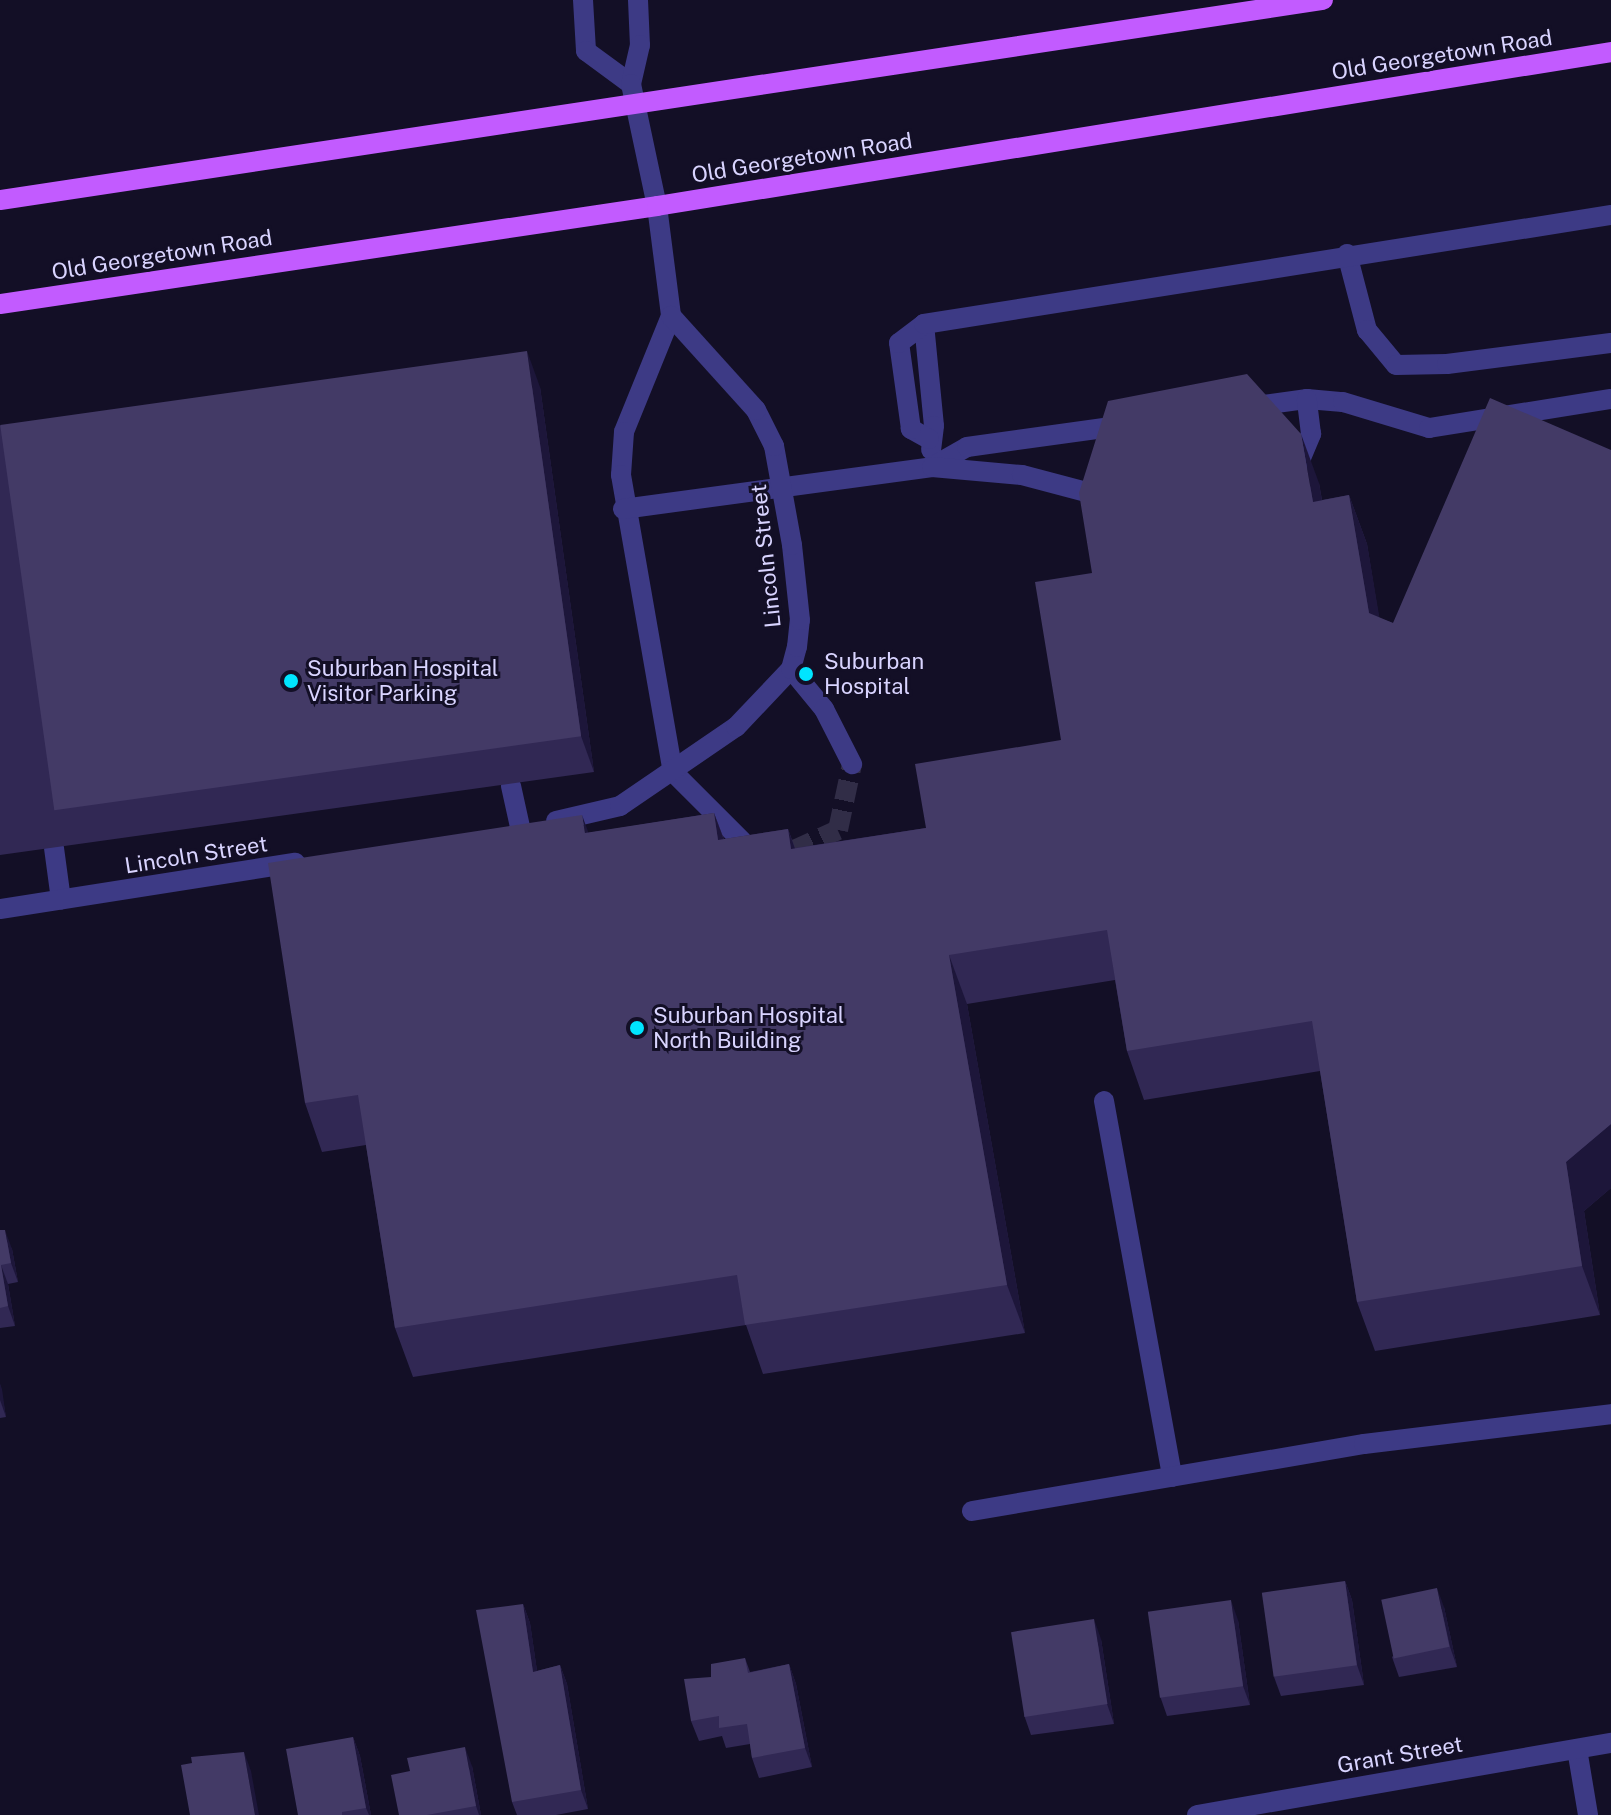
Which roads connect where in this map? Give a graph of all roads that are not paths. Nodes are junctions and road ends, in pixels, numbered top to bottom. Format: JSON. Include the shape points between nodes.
{"nodes":[{"id":1,"x":583,"y":0,"type":"edge"},
{"id":2,"x":638,"y":0,"type":"edge"},
{"id":3,"x":1323,"y":0,"type":"edge"},
{"id":4,"x":1611,"y":52,"type":"edge"},
{"id":5,"x":632,"y":92,"type":"junction"},
{"id":6,"x":0,"y":200,"type":"edge"},
{"id":7,"x":657,"y":206,"type":"junction"},
{"id":8,"x":1611,"y":215,"type":"edge"},
{"id":9,"x":1347,"y":254,"type":"junction"},
{"id":10,"x":0,"y":304,"type":"edge"},
{"id":11,"x":671,"y":316,"type":"junction"},
{"id":12,"x":1611,"y":343,"type":"edge"},
{"id":13,"x":1307,"y":399,"type":"junction"},
{"id":14,"x":1611,"y":399,"type":"edge"},
{"id":15,"x":1230,"y":410,"type":"edge"},
{"id":16,"x":1152,"y":421,"type":"edge"},
{"id":17,"x":1298,"y":465,"type":"edge"},
{"id":18,"x":932,"y":467,"type":"junction"},
{"id":19,"x":785,"y":486,"type":"junction"},
{"id":20,"x":1112,"y":498,"type":"edge"},
{"id":21,"x":623,"y":509,"type":"junction"},
{"id":22,"x":791,"y":669,"type":"junction"},
{"id":23,"x":852,"y":764,"type":"tunnel mouth"},
{"id":24,"x":673,"y":772,"type":"junction"},
{"id":25,"x":511,"y":786,"type":"edge"},
{"id":26,"x":742,"y":841,"type":"edge"},
{"id":27,"x":54,"y":848,"type":"edge"},
{"id":28,"x":316,"y":860,"type":"edge"},
{"id":29,"x":61,"y":900,"type":"junction"},
{"id":30,"x":0,"y":909,"type":"edge"},
{"id":31,"x":1104,"y":1101,"type":"dead end"},
{"id":32,"x":1611,"y":1414,"type":"edge"},
{"id":33,"x":1172,"y":1477,"type":"junction"},
{"id":34,"x":972,"y":1511,"type":"dead end"},
{"id":35,"x":1611,"y":1743,"type":"edge"},
{"id":36,"x":1577,"y":1749,"type":"junction"},
{"id":37,"x":1197,"y":1815,"type":"edge"},
{"id":38,"x":1588,"y":1815,"type":"edge"}],
"edges":[{"from":1,"to":5,"type":"street","via":[[586,51]]},
{"from":2,"to":5,"type":"street","via":[[640,45]]},
{"from":3,"to":5,"type":"main road"},
{"from":4,"to":7,"type":"main road","name":"Old Georgetown Road"},
{"from":5,"to":6,"type":"main road"},
{"from":5,"to":7,"type":"street"},
{"from":7,"to":10,"type":"main road","name":"Old Georgetown Road"},
{"from":7,"to":11,"type":"street"},
{"from":8,"to":9,"type":"street"},
{"from":9,"to":12,"type":"street","via":[[1367,330],[1396,365],[1447,364]]},
{"from":9,"to":18,"type":"street","via":[[924,324],[934,426],[929,439]]},
{"from":11,"to":19,"type":"street","name":"Lincoln Street","via":[[756,410]]},
{"from":11,"to":21,"type":"street","via":[[624,432]]},
{"from":13,"to":14,"type":"street","via":[[1343,402],[1429,428]]},
{"from":13,"to":15,"type":"street"},
{"from":13,"to":17,"type":"street","via":[[1311,434]]},
{"from":16,"to":18,"type":"street","via":[[967,447]]},
{"from":18,"to":19,"type":"street"},
{"from":18,"to":20,"type":"street","via":[[1022,475]]},
{"from":19,"to":21,"type":"street"},
{"from":19,"to":22,"type":"street","name":"Lincoln Street","via":[[800,620]]},
{"from":21,"to":24,"type":"street"},
{"from":22,"to":23,"type":"street","via":[[824,709]]},
{"from":22,"to":24,"type":"street","via":[[736,727]]},
{"from":24,"to":25,"type":"street","via":[[620,806],[512,829]]},
{"from":24,"to":26,"type":"street"},
{"from":27,"to":29,"type":"street"},
{"from":28,"to":29,"type":"street","name":"Lincoln Street"},
{"from":29,"to":30,"type":"street","name":"Lincoln Street"},
{"from":31,"to":33,"type":"street"},
{"from":32,"to":33,"type":"street","via":[[1364,1444]]},
{"from":33,"to":34,"type":"street"},
{"from":35,"to":36,"type":"street","name":"Grant Street"},
{"from":36,"to":37,"type":"street","name":"Grant Street"},
{"from":36,"to":38,"type":"street"}]}
